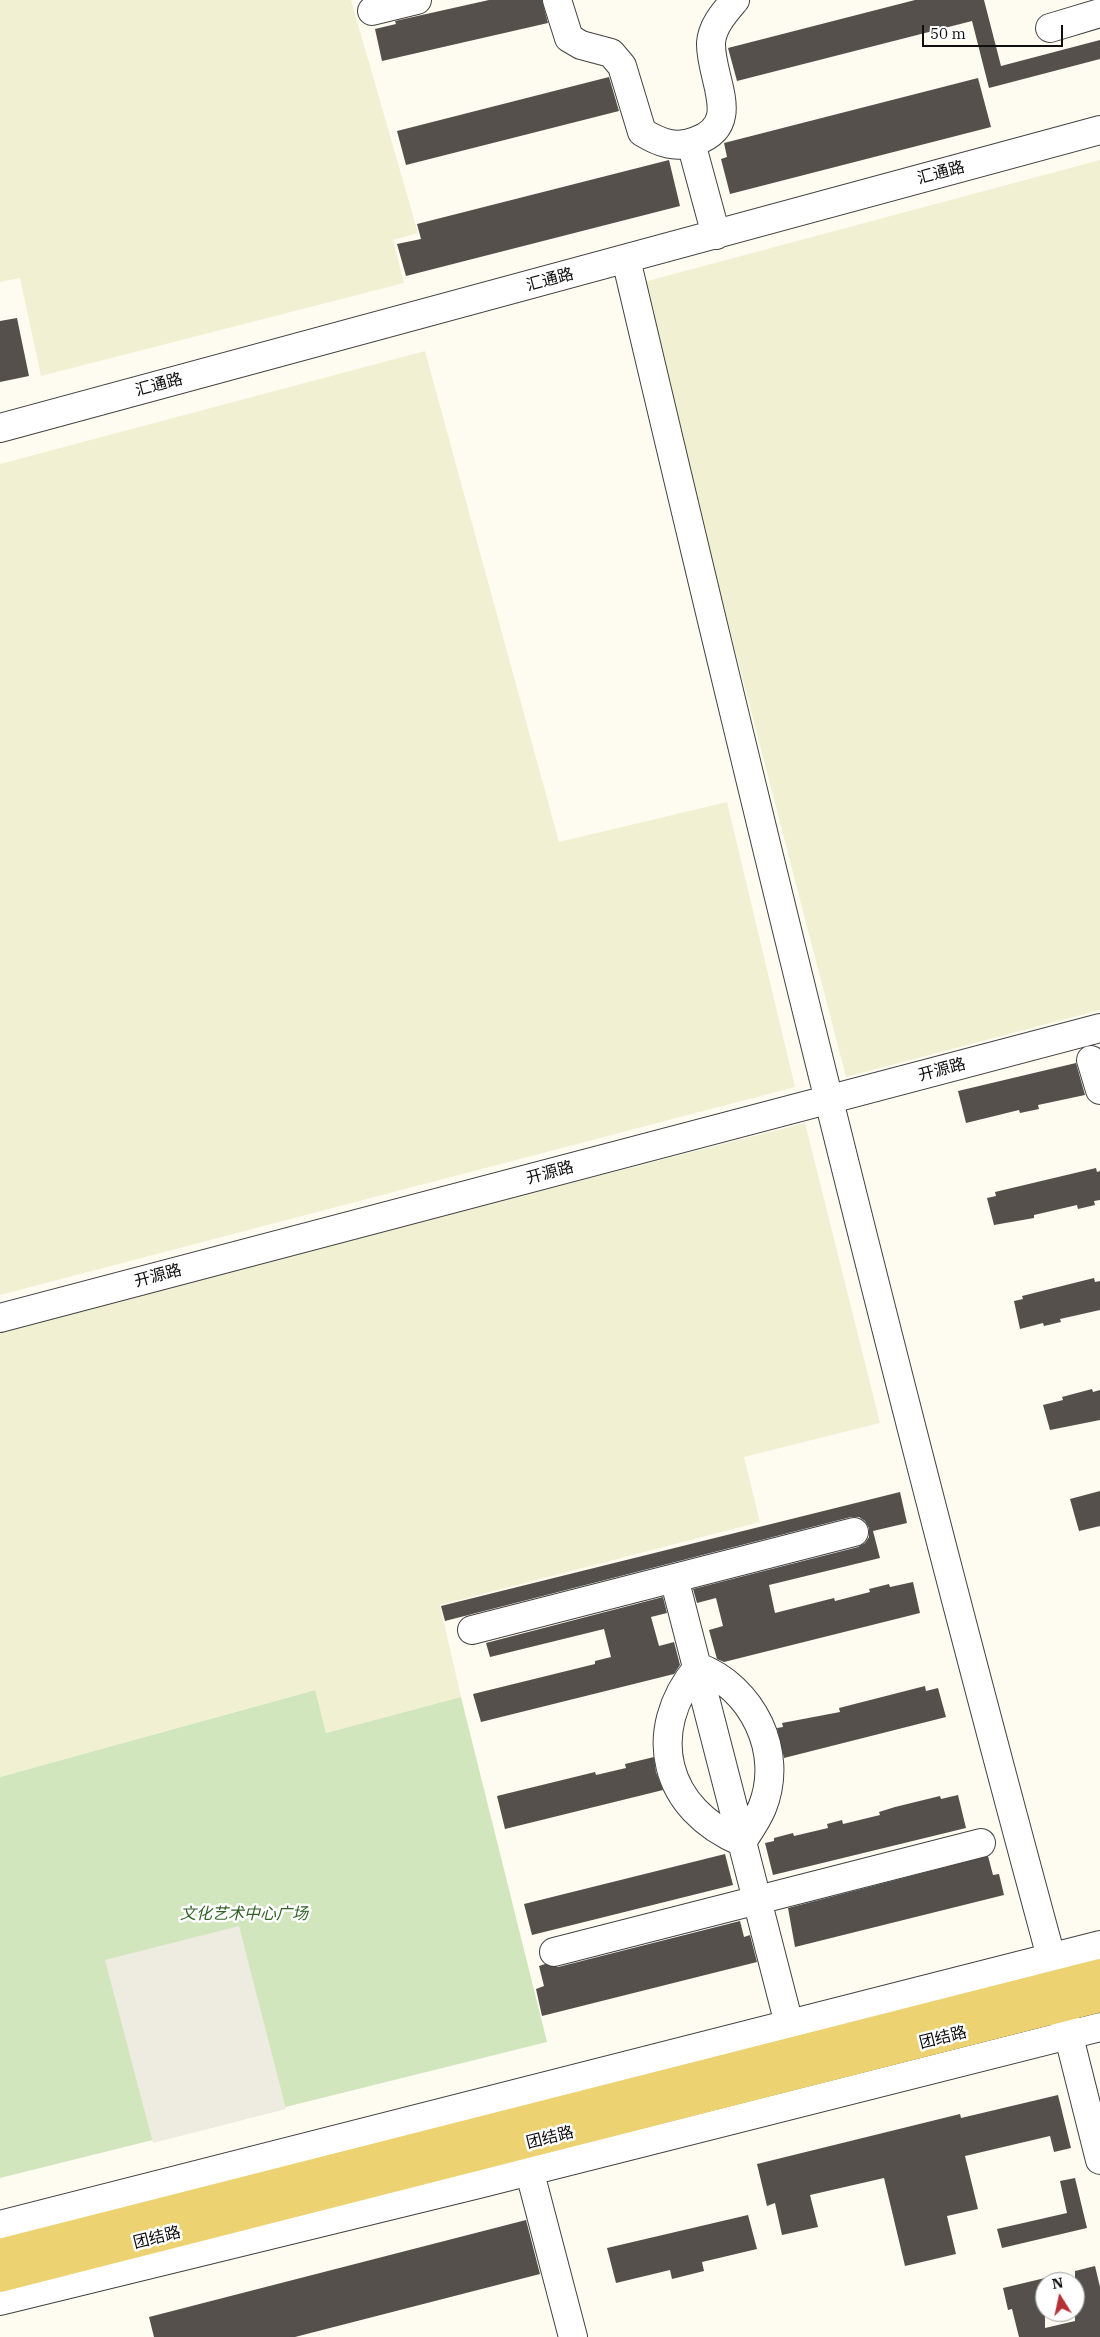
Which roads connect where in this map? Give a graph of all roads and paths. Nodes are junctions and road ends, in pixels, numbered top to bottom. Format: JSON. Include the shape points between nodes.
{"nodes":[{"id":1,"x":417,"y":0,"type":"edge"},
{"id":2,"x":557,"y":0,"type":"edge"},
{"id":3,"x":735,"y":0,"type":"edge"},
{"id":4,"x":372,"y":11,"type":"dead end"},
{"id":5,"x":1100,"y":13,"type":"edge"},
{"id":6,"x":1050,"y":28,"type":"dead end"},
{"id":7,"x":1100,"y":130,"type":"edge"},
{"id":8,"x":691,"y":143,"type":"junction"},
{"id":9,"x":716,"y":235,"type":"junction"},
{"id":10,"x":626,"y":259,"type":"junction"},
{"id":11,"x":0,"y":428,"type":"edge"},
{"id":12,"x":1100,"y":1028,"type":"edge"},
{"id":13,"x":1091,"y":1060,"type":"dead end"},
{"id":14,"x":1100,"y":1090,"type":"edge"},
{"id":15,"x":829,"y":1100,"type":"junction"},
{"id":16,"x":0,"y":1318,"type":"edge"},
{"id":17,"x":854,"y":1532,"type":"dead end"},
{"id":18,"x":674,"y":1578,"type":"junction"},
{"id":19,"x":472,"y":1630,"type":"dead end"},
{"id":20,"x":698,"y":1667,"type":"junction"},
{"id":21,"x":742,"y":1842,"type":"junction"},
{"id":22,"x":980,"y":1843,"type":"dead end"},
{"id":23,"x":758,"y":1900,"type":"junction"},
{"id":24,"x":1100,"y":1945,"type":"edge"},
{"id":25,"x":554,"y":1952,"type":"dead end"},
{"id":26,"x":1051,"y":1957,"type":"junction"},
{"id":27,"x":1100,"y":1974,"type":"edge"},
{"id":28,"x":1100,"y":1998,"type":"edge"},
{"id":29,"x":1061,"y":2008,"type":"junction"},
{"id":30,"x":789,"y":2024,"type":"junction"},
{"id":31,"x":1100,"y":2026,"type":"edge"},
{"id":32,"x":1068,"y":2035,"type":"junction"},
{"id":33,"x":522,"y":2145,"type":"junction"},
{"id":34,"x":1100,"y":2160,"type":"edge"},
{"id":35,"x":529,"y":2171,"type":"junction"},
{"id":36,"x":0,"y":2225,"type":"edge"},
{"id":37,"x":0,"y":2253,"type":"edge"},
{"id":38,"x":0,"y":2278,"type":"edge"},
{"id":39,"x":0,"y":2302,"type":"edge"},
{"id":40,"x":573,"y":2337,"type":"edge"}],
"edges":[{"from":1,"to":4,"type":"street"},
{"from":2,"to":8,"type":"street","via":[[569,38],[610,53],[622,66],[642,132],[657,142],[675,146]]},
{"from":3,"to":8,"type":"street","via":[[722,14],[711,43],[723,114],[718,127],[709,136]]},
{"from":5,"to":6,"type":"street"},
{"from":7,"to":9,"type":"street","name":"汇通路"},
{"from":8,"to":9,"type":"street"},
{"from":9,"to":10,"type":"street","name":"汇通路"},
{"from":10,"to":11,"type":"street","name":"汇通路"},
{"from":10,"to":15,"type":"street","via":[[741,749]]},
{"from":12,"to":15,"type":"street","name":"开源路"},
{"from":13,"to":14,"type":"street"},
{"from":15,"to":16,"type":"street","name":"开源路"},
{"from":15,"to":26,"type":"street","via":[[963,1633]]},
{"from":17,"to":18,"type":"street"},
{"from":18,"to":19,"type":"street"},
{"from":18,"to":20,"type":"street"},
{"from":20,"to":21,"type":"street"},
{"from":20,"to":21,"type":"street","via":[[732,1687],[750,1706],[762,1730],[769,1755],[768,1782],[762,1807]]},
{"from":20,"to":21,"type":"street","via":[[685,1682],[670,1718],[667,1738],[671,1767],[682,1794],[693,1810],[707,1824]]},
{"from":21,"to":23,"type":"street"},
{"from":22,"to":23,"type":"street"},
{"from":23,"to":25,"type":"street"},
{"from":23,"to":30,"type":"street"},
{"from":24,"to":26,"type":"street"},
{"from":26,"to":30,"type":"street"},
{"from":27,"to":37,"type":"main road","name":"团结路"},
{"from":28,"to":29,"type":"main road","name":"团结路"},
{"from":29,"to":32,"type":"street"},
{"from":29,"to":33,"type":"main road","name":"团结路"},
{"from":30,"to":36,"type":"street"},
{"from":31,"to":32,"type":"street"},
{"from":32,"to":34,"type":"street"},
{"from":32,"to":35,"type":"street"},
{"from":33,"to":35,"type":"street"},
{"from":33,"to":38,"type":"main road","name":"团结路"},
{"from":35,"to":39,"type":"street"},
{"from":35,"to":40,"type":"street"}]}
